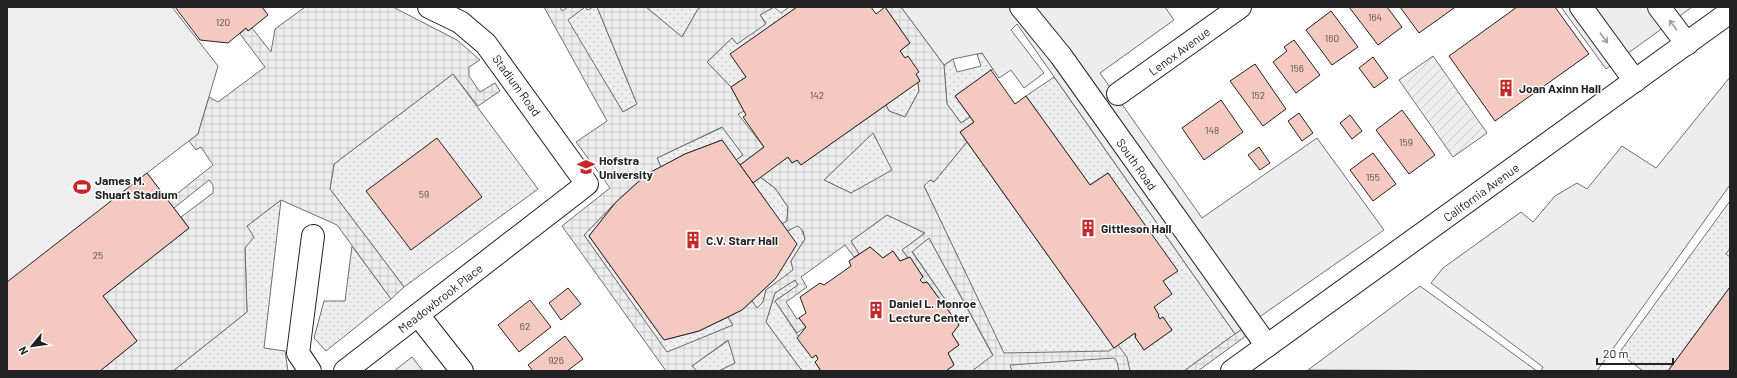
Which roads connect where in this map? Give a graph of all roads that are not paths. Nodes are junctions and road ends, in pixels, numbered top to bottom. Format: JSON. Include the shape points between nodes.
{"nodes":[{"id":1,"x":429,"y":7,"type":"edge"},
{"id":2,"x":1021,"y":7,"type":"edge"},
{"id":3,"x":1240,"y":7,"type":"edge"},
{"id":4,"x":1581,"y":7,"type":"edge"},
{"id":5,"x":1659,"y":7,"type":"edge"},
{"id":6,"x":1730,"y":12,"type":"edge"},
{"id":7,"x":1687,"y":44,"type":"junction"},
{"id":8,"x":1636,"y":81,"type":"junction"},
{"id":9,"x":1118,"y":94,"type":"dead end"},
{"id":10,"x":587,"y":184,"type":"joint"},
{"id":11,"x":313,"y":236,"type":"dead end"},
{"id":12,"x":418,"y":315,"type":"junction"},
{"id":13,"x":1266,"y":346,"type":"junction"},
{"id":14,"x":310,"y":371,"type":"edge"},
{"id":15,"x":345,"y":371,"type":"edge"},
{"id":16,"x":462,"y":371,"type":"edge"},
{"id":17,"x":1232,"y":371,"type":"edge"}],
"edges":[{"from":1,"to":10,"type":"street","name":"Stadium Road","via":[[460,22],[486,44]]},
{"from":2,"to":13,"type":"street","name":"South Road","via":[[1061,56]]},
{"from":3,"to":9,"type":"street","name":"Lenox Avenue"},
{"from":4,"to":8,"type":"street","one_way":true},
{"from":7,"to":5,"type":"street","one_way":true},
{"from":6,"to":7,"type":"street","name":"California Avenue"},
{"from":7,"to":8,"type":"street","name":"California Avenue"},
{"from":8,"to":13,"type":"street","name":"California Avenue"},
{"from":10,"to":12,"type":"street","name":"Meadowbrook Place"},
{"from":11,"to":14,"type":"street","via":[[298,353]]},
{"from":12,"to":15,"type":"street","name":"Meadowbrook Place"},
{"from":12,"to":16,"type":"street"},
{"from":13,"to":17,"type":"street","name":"California Avenue"}]}
